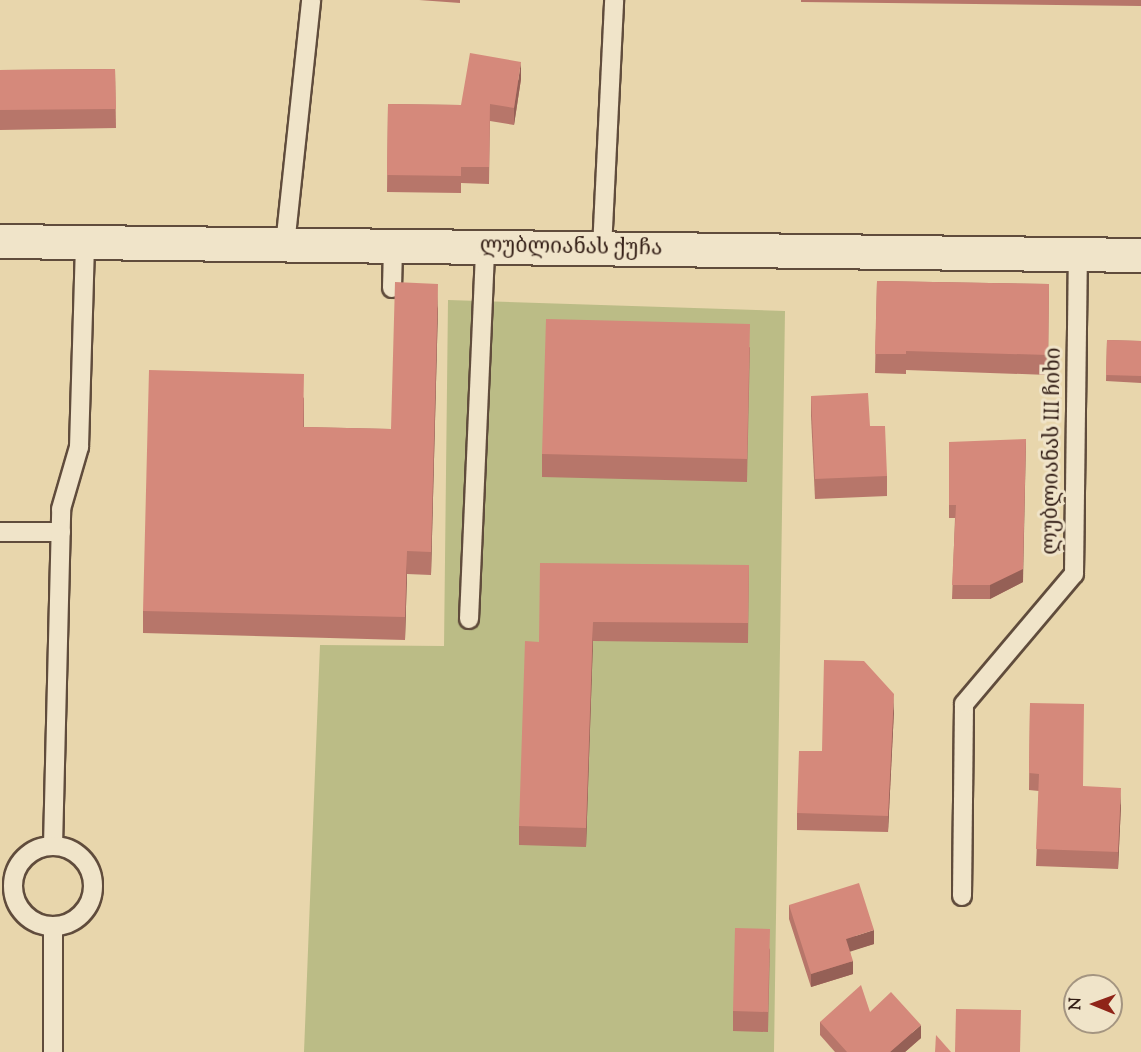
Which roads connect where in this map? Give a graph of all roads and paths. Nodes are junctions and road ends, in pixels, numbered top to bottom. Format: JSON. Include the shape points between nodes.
{"nodes":[{"id":1,"x":311,"y":0,"type":"edge"},
{"id":2,"x":614,"y":0,"type":"edge"},
{"id":3,"x":0,"y":241,"type":"edge"},
{"id":4,"x":85,"y":242,"type":"junction"},
{"id":5,"x":285,"y":245,"type":"junction"},
{"id":6,"x":393,"y":246,"type":"junction"},
{"id":7,"x":485,"y":247,"type":"junction"},
{"id":8,"x":602,"y":249,"type":"junction"},
{"id":9,"x":1078,"y":255,"type":"junction"},
{"id":10,"x":1141,"y":255,"type":"edge"},
{"id":11,"x":392,"y":288,"type":"edge"},
{"id":12,"x":0,"y":532,"type":"edge"},
{"id":13,"x":61,"y":532,"type":"junction"},
{"id":14,"x":469,"y":619,"type":"dead end"},
{"id":15,"x":53,"y":846,"type":"junction"},
{"id":16,"x":962,"y":896,"type":"dead end"},
{"id":17,"x":53,"y":926,"type":"junction"},
{"id":18,"x":53,"y":1052,"type":"edge"}],
"edges":[{"from":1,"to":5,"type":"lane"},
{"from":2,"to":8,"type":"lane"},
{"from":3,"to":4,"type":"street","name":"ლუბლიანას ქუჩა"},
{"from":4,"to":5,"type":"street","name":"ლუბლიანას ქუჩა"},
{"from":4,"to":13,"type":"lane","via":[[79,447],[61,509]]},
{"from":5,"to":6,"type":"street","name":"ლუბლიანას ქუჩა"},
{"from":6,"to":7,"type":"street","name":"ლუბლიანას ქუჩა"},
{"from":6,"to":11,"type":"lane"},
{"from":7,"to":8,"type":"street","name":"ლუბლიანას ქუჩა"},
{"from":7,"to":14,"type":"lane"},
{"from":8,"to":9,"type":"street","name":"ლუბლიანას ქუჩა"},
{"from":9,"to":10,"type":"street","name":"ლუბლიანას ქუჩა"},
{"from":9,"to":16,"type":"lane","name":"ლუბლიანას III ჩიხი","via":[[1074,574],[964,704]]},
{"from":12,"to":13,"type":"lane"},
{"from":13,"to":15,"type":"lane"},
{"from":15,"to":17,"type":"lane","via":[[28,855],[18,866],[14,892],[27,916]]},
{"from":15,"to":17,"type":"lane","via":[[79,855],[93,879],[90,899],[79,916]]},
{"from":17,"to":18,"type":"lane"}]}
